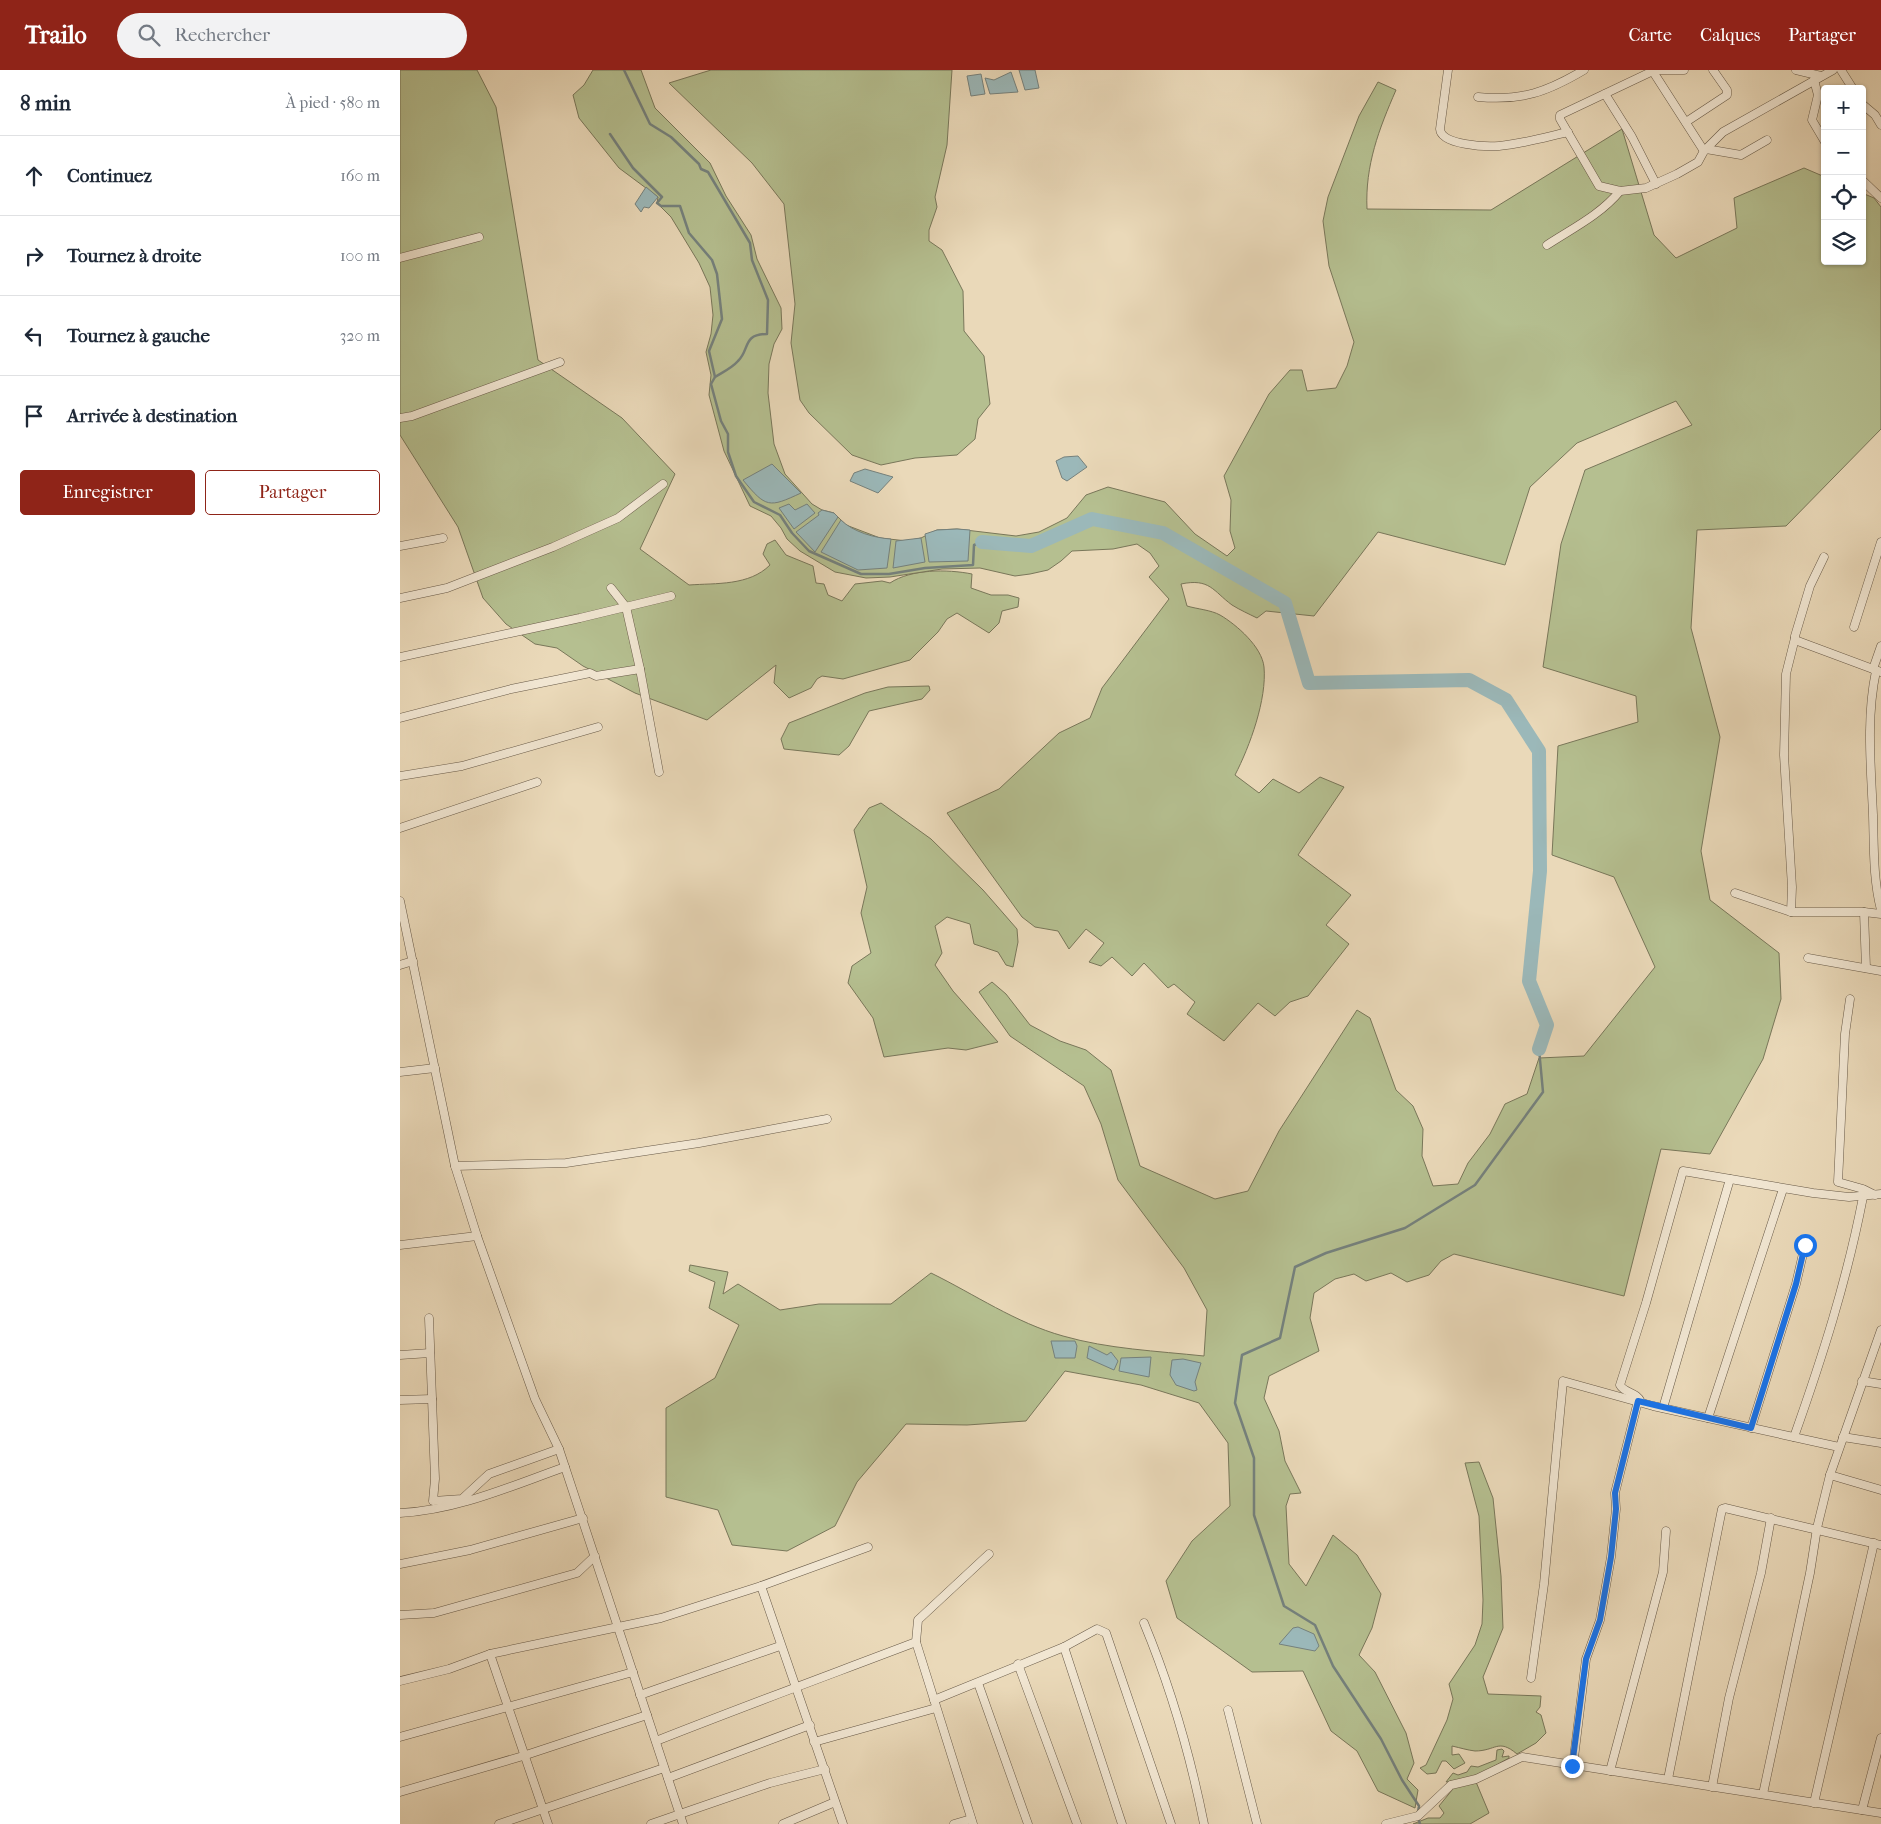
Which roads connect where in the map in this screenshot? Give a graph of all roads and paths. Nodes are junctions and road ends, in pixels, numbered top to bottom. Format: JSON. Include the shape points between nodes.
{"nodes":[{"id":1,"x":1448,"y":70,"type":"edge"},
{"id":2,"x":1584,"y":70,"type":"edge"},
{"id":3,"x":1653,"y":70,"type":"edge"},
{"id":4,"x":1684,"y":70,"type":"edge"},
{"id":5,"x":1713,"y":70,"type":"edge"},
{"id":6,"x":1796,"y":70,"type":"edge"},
{"id":7,"x":1833,"y":70,"type":"edge"},
{"id":8,"x":1841,"y":70,"type":"edge"},
{"id":9,"x":1817,"y":78,"type":"junction"},
{"id":10,"x":1850,"y":85,"type":"edge"},
{"id":11,"x":1605,"y":94,"type":"junction"},
{"id":12,"x":1478,"y":97,"type":"dead end"},
{"id":13,"x":1866,"y":107,"type":"edge"},
{"id":14,"x":1686,"y":122,"type":"junction"},
{"id":15,"x":1881,"y":125,"type":"edge"},
{"id":16,"x":1568,"y":132,"type":"junction"},
{"id":17,"x":1821,"y":135,"type":"edge"},
{"id":18,"x":1767,"y":140,"type":"dead end"},
{"id":19,"x":1705,"y":150,"type":"junction"},
{"id":20,"x":1656,"y":184,"type":"junction"},
{"id":21,"x":1866,"y":184,"type":"edge"},
{"id":22,"x":1620,"y":191,"type":"junction"},
{"id":23,"x":1881,"y":198,"type":"edge"},
{"id":24,"x":479,"y":237,"type":"dead end"},
{"id":25,"x":1547,"y":245,"type":"dead end"},
{"id":26,"x":400,"y":258,"type":"edge"},
{"id":27,"x":560,"y":362,"type":"dead end"},
{"id":28,"x":400,"y":418,"type":"edge"},
{"id":29,"x":663,"y":484,"type":"dead end"},
{"id":30,"x":444,"y":538,"type":"dead end"},
{"id":31,"x":1881,"y":542,"type":"edge"},
{"id":32,"x":400,"y":546,"type":"edge"},
{"id":33,"x":1824,"y":557,"type":"dead end"},
{"id":34,"x":611,"y":588,"type":"dead end"},
{"id":35,"x":671,"y":596,"type":"dead end"},
{"id":36,"x":400,"y":598,"type":"edge"},
{"id":37,"x":626,"y":607,"type":"junction"},
{"id":38,"x":1854,"y":627,"type":"dead end"},
{"id":39,"x":1795,"y":638,"type":"junction"},
{"id":40,"x":1881,"y":646,"type":"edge"},
{"id":41,"x":400,"y":657,"type":"edge"},
{"id":42,"x":640,"y":669,"type":"junction"},
{"id":43,"x":1876,"y":671,"type":"edge"},
{"id":44,"x":400,"y":718,"type":"edge"},
{"id":45,"x":598,"y":727,"type":"dead end"},
{"id":46,"x":659,"y":772,"type":"dead end"},
{"id":47,"x":400,"y":776,"type":"edge"},
{"id":48,"x":538,"y":782,"type":"dead end"},
{"id":49,"x":400,"y":828,"type":"edge"},
{"id":50,"x":1735,"y":892,"type":"dead end"},
{"id":51,"x":400,"y":901,"type":"edge"},
{"id":52,"x":1790,"y":912,"type":"junction"},
{"id":53,"x":1864,"y":912,"type":"junction"},
{"id":54,"x":1881,"y":912,"type":"edge"},
{"id":55,"x":1808,"y":958,"type":"dead end"},
{"id":56,"x":413,"y":961,"type":"junction"},
{"id":57,"x":400,"y":965,"type":"edge"},
{"id":58,"x":1866,"y":968,"type":"junction"},
{"id":59,"x":1881,"y":970,"type":"edge"},
{"id":60,"x":1850,"y":999,"type":"dead end"},
{"id":61,"x":435,"y":1068,"type":"junction"},
{"id":62,"x":400,"y":1072,"type":"edge"},
{"id":63,"x":827,"y":1119,"type":"dead end"},
{"id":64,"x":455,"y":1166,"type":"junction"},
{"id":65,"x":1730,"y":1179,"type":"junction"},
{"id":66,"x":1783,"y":1189,"type":"junction"},
{"id":67,"x":1878,"y":1195,"type":"edge"},
{"id":68,"x":1863,"y":1197,"type":"junction"},
{"id":69,"x":477,"y":1236,"type":"junction"},
{"id":70,"x":400,"y":1245,"type":"edge"},
{"id":71,"x":1805,"y":1245,"type":"dead end"},
{"id":72,"x":429,"y":1318,"type":"dead end"},
{"id":73,"x":1881,"y":1330,"type":"edge"},
{"id":74,"x":430,"y":1353,"type":"junction"},
{"id":75,"x":400,"y":1355,"type":"edge"},
{"id":76,"x":1862,"y":1381,"type":"junction"},
{"id":77,"x":1881,"y":1384,"type":"edge"},
{"id":78,"x":432,"y":1399,"type":"junction"},
{"id":79,"x":400,"y":1400,"type":"edge"},
{"id":80,"x":1640,"y":1402,"type":"junction"},
{"id":81,"x":1663,"y":1408,"type":"junction"},
{"id":82,"x":1708,"y":1418,"type":"junction"},
{"id":83,"x":1751,"y":1428,"type":"junction"},
{"id":84,"x":1794,"y":1437,"type":"junction"},
{"id":85,"x":1843,"y":1437,"type":"junction"},
{"id":86,"x":1881,"y":1443,"type":"edge"},
{"id":87,"x":1839,"y":1447,"type":"junction"},
{"id":88,"x":559,"y":1449,"type":"junction"},
{"id":89,"x":565,"y":1467,"type":"junction"},
{"id":90,"x":1830,"y":1475,"type":"junction"},
{"id":91,"x":1881,"y":1490,"type":"edge"},
{"id":92,"x":400,"y":1514,"type":"edge"},
{"id":93,"x":583,"y":1518,"type":"junction"},
{"id":94,"x":1771,"y":1518,"type":"junction"},
{"id":95,"x":1817,"y":1528,"type":"junction"},
{"id":96,"x":1666,"y":1531,"type":"dead end"},
{"id":97,"x":1878,"y":1544,"type":"edge"},
{"id":98,"x":868,"y":1547,"type":"dead end"},
{"id":99,"x":988,"y":1554,"type":"dead end"},
{"id":100,"x":595,"y":1556,"type":"junction"},
{"id":101,"x":400,"y":1564,"type":"edge"},
{"id":102,"x":761,"y":1586,"type":"junction"},
{"id":103,"x":400,"y":1615,"type":"edge"},
{"id":104,"x":1144,"y":1623,"type":"dead end"},
{"id":105,"x":618,"y":1626,"type":"junction"},
{"id":106,"x":916,"y":1642,"type":"junction"},
{"id":107,"x":780,"y":1646,"type":"junction"},
{"id":108,"x":1064,"y":1646,"type":"junction"},
{"id":109,"x":490,"y":1654,"type":"junction"},
{"id":110,"x":1018,"y":1664,"type":"junction"},
{"id":111,"x":633,"y":1672,"type":"junction"},
{"id":112,"x":1531,"y":1678,"type":"dead end"},
{"id":113,"x":400,"y":1681,"type":"edge"},
{"id":114,"x":978,"y":1682,"type":"junction"},
{"id":115,"x":797,"y":1688,"type":"junction"},
{"id":116,"x":640,"y":1695,"type":"junction"},
{"id":117,"x":935,"y":1704,"type":"junction"},
{"id":118,"x":508,"y":1708,"type":"junction"},
{"id":119,"x":1228,"y":1710,"type":"dead end"},
{"id":120,"x":647,"y":1715,"type":"junction"},
{"id":121,"x":810,"y":1725,"type":"junction"},
{"id":122,"x":400,"y":1737,"type":"edge"},
{"id":123,"x":1881,"y":1738,"type":"edge"},
{"id":124,"x":656,"y":1741,"type":"junction"},
{"id":125,"x":814,"y":1742,"type":"junction"},
{"id":126,"x":524,"y":1756,"type":"junction"},
{"id":127,"x":1572,"y":1766,"type":"junction"},
{"id":128,"x":664,"y":1768,"type":"junction"},
{"id":129,"x":825,"y":1769,"type":"junction"},
{"id":130,"x":1610,"y":1771,"type":"junction"},
{"id":131,"x":668,"y":1778,"type":"junction"},
{"id":132,"x":1668,"y":1780,"type":"junction"},
{"id":133,"x":1712,"y":1787,"type":"junction"},
{"id":134,"x":400,"y":1792,"type":"edge"},
{"id":135,"x":1763,"y":1794,"type":"junction"},
{"id":136,"x":835,"y":1802,"type":"junction"},
{"id":137,"x":1814,"y":1803,"type":"junction"},
{"id":138,"x":542,"y":1809,"type":"junction"},
{"id":139,"x":1862,"y":1810,"type":"junction"},
{"id":140,"x":1881,"y":1813,"type":"edge"},
{"id":141,"x":680,"y":1815,"type":"junction"},
{"id":142,"x":972,"y":1821,"type":"edge"},
{"id":143,"x":499,"y":1824,"type":"edge"},
{"id":144,"x":548,"y":1824,"type":"edge"},
{"id":145,"x":651,"y":1824,"type":"edge"},
{"id":146,"x":683,"y":1824,"type":"edge"},
{"id":147,"x":783,"y":1824,"type":"edge"},
{"id":148,"x":843,"y":1824,"type":"edge"},
{"id":149,"x":954,"y":1824,"type":"edge"},
{"id":150,"x":1028,"y":1824,"type":"edge"},
{"id":151,"x":1077,"y":1824,"type":"edge"},
{"id":152,"x":1122,"y":1824,"type":"edge"},
{"id":153,"x":1170,"y":1824,"type":"edge"},
{"id":154,"x":1204,"y":1824,"type":"edge"},
{"id":155,"x":1257,"y":1824,"type":"edge"},
{"id":156,"x":1386,"y":1824,"type":"edge"}],
"edges":[{"from":1,"to":16,"type":"street","via":[[1440,129],[1445,138],[1500,146]]},
{"from":2,"to":12,"type":"street","via":[[1532,95]]},
{"from":3,"to":4,"type":"street"},
{"from":3,"to":11,"type":"street"},
{"from":3,"to":14,"type":"street"},
{"from":5,"to":14,"type":"street","via":[[1727,95]]},
{"from":6,"to":9,"type":"street"},
{"from":7,"to":9,"type":"street"},
{"from":8,"to":10,"type":"street"},
{"from":9,"to":17,"type":"street","via":[[1818,95],[1812,120]]},
{"from":9,"to":19,"type":"street","via":[[1723,132]]},
{"from":11,"to":16,"type":"street","via":[[1560,114]]},
{"from":11,"to":20,"type":"street"},
{"from":13,"to":15,"type":"street"},
{"from":14,"to":19,"type":"street"},
{"from":16,"to":22,"type":"street","via":[[1596,185]]},
{"from":18,"to":19,"type":"street","via":[[1741,155]]},
{"from":19,"to":20,"type":"street","via":[[1694,164]]},
{"from":20,"to":22,"type":"street"},
{"from":21,"to":23,"type":"street"},
{"from":22,"to":25,"type":"street","via":[[1606,207]]},
{"from":24,"to":26,"type":"street"},
{"from":27,"to":28,"type":"street"},
{"from":29,"to":36,"type":"street","via":[[618,518],[553,547],[447,588]]},
{"from":30,"to":32,"type":"street"},
{"from":31,"to":38,"type":"street"},
{"from":33,"to":39,"type":"street","via":[[1810,586]]},
{"from":34,"to":37,"type":"street"},
{"from":35,"to":37,"type":"street"},
{"from":37,"to":41,"type":"street"},
{"from":37,"to":42,"type":"street"},
{"from":39,"to":43,"type":"street","via":[[1798,643]]},
{"from":39,"to":52,"type":"street","via":[[1786,674],[1784,755],[1792,887]]},
{"from":40,"to":43,"type":"street"},
{"from":42,"to":44,"type":"street","via":[[596,676],[590,673],[511,689]]},
{"from":42,"to":46,"type":"street"},
{"from":43,"to":54,"type":"street","via":[[1870,744],[1874,855]]},
{"from":45,"to":47,"type":"street","via":[[462,766]]},
{"from":48,"to":49,"type":"street"},
{"from":50,"to":52,"type":"street"},
{"from":51,"to":56,"type":"street"},
{"from":52,"to":53,"type":"street"},
{"from":53,"to":54,"type":"street"},
{"from":53,"to":58,"type":"street"},
{"from":55,"to":58,"type":"street"},
{"from":56,"to":57,"type":"street"},
{"from":56,"to":61,"type":"street"},
{"from":58,"to":59,"type":"street"},
{"from":60,"to":67,"type":"street","via":[[1845,1034],[1838,1182]]},
{"from":61,"to":62,"type":"street"},
{"from":61,"to":64,"type":"street"},
{"from":63,"to":64,"type":"street","via":[[566,1163]]},
{"from":64,"to":69,"type":"street"},
{"from":65,"to":66,"type":"street"},
{"from":65,"to":80,"type":"street","via":[[1682,1171],[1620,1385],[1637,1395]]},
{"from":65,"to":81,"type":"street"},
{"from":66,"to":68,"type":"street"},
{"from":66,"to":82,"type":"street"},
{"from":67,"to":68,"type":"street"},
{"from":68,"to":84,"type":"street","via":[[1836,1312]]},
{"from":69,"to":70,"type":"street"},
{"from":69,"to":88,"type":"street","via":[[535,1399]]},
{"from":71,"to":83,"type":"street"},
{"from":72,"to":74,"type":"street"},
{"from":73,"to":76,"type":"street"},
{"from":74,"to":75,"type":"street"},
{"from":74,"to":78,"type":"street"},
{"from":76,"to":77,"type":"street"},
{"from":76,"to":85,"type":"street"},
{"from":78,"to":79,"type":"street"},
{"from":78,"to":88,"type":"street","via":[[433,1501],[462,1499],[489,1474]]},
{"from":80,"to":81,"type":"street"},
{"from":80,"to":112,"type":"street","via":[[1563,1381],[1544,1584]]},
{"from":80,"to":127,"type":"street","via":[[1615,1493],[1611,1557],[1600,1620],[1586,1659]]},
{"from":81,"to":82,"type":"street"},
{"from":82,"to":83,"type":"street"},
{"from":83,"to":84,"type":"street"},
{"from":84,"to":87,"type":"street"},
{"from":85,"to":86,"type":"street"},
{"from":85,"to":87,"type":"street"},
{"from":87,"to":90,"type":"street"},
{"from":88,"to":89,"type":"street"},
{"from":89,"to":92,"type":"street","via":[[449,1508]]},
{"from":89,"to":93,"type":"street"},
{"from":90,"to":91,"type":"street"},
{"from":90,"to":95,"type":"street"},
{"from":93,"to":100,"type":"street"},
{"from":93,"to":101,"type":"street","via":[[470,1550]]},
{"from":94,"to":95,"type":"street"},
{"from":94,"to":132,"type":"street","via":[[1725,1508],[1721,1512]]},
{"from":94,"to":133,"type":"street"},
{"from":95,"to":97,"type":"street"},
{"from":95,"to":135,"type":"street"},
{"from":96,"to":130,"type":"street","via":[[1663,1572]]},
{"from":97,"to":137,"type":"street"},
{"from":98,"to":102,"type":"street"},
{"from":99,"to":106,"type":"street","via":[[918,1620]]},
{"from":100,"to":103,"type":"street","via":[[577,1573],[434,1613]]},
{"from":100,"to":105,"type":"street"},
{"from":102,"to":105,"type":"street","via":[[661,1618]]},
{"from":102,"to":107,"type":"street"},
{"from":104,"to":154,"type":"street","via":[[1177,1709]]},
{"from":105,"to":109,"type":"street"},
{"from":105,"to":111,"type":"street"},
{"from":106,"to":115,"type":"street"},
{"from":106,"to":117,"type":"street"},
{"from":107,"to":115,"type":"street"},
{"from":107,"to":116,"type":"street"},
{"from":108,"to":110,"type":"street"},
{"from":108,"to":152,"type":"street"},
{"from":108,"to":153,"type":"street","via":[[1097,1629],[1106,1633]]},
{"from":109,"to":113,"type":"street","via":[[449,1669]]},
{"from":109,"to":118,"type":"street"},
{"from":110,"to":114,"type":"street"},
{"from":110,"to":151,"type":"street"},
{"from":111,"to":116,"type":"street"},
{"from":111,"to":118,"type":"street"},
{"from":114,"to":117,"type":"street"},
{"from":114,"to":150,"type":"street"},
{"from":115,"to":121,"type":"street"},
{"from":115,"to":124,"type":"street","via":[[762,1698]]},
{"from":116,"to":120,"type":"street"},
{"from":117,"to":125,"type":"street"},
{"from":117,"to":142,"type":"street"},
{"from":118,"to":122,"type":"street"},
{"from":118,"to":126,"type":"street"},
{"from":119,"to":155,"type":"street"},
{"from":120,"to":124,"type":"street"},
{"from":120,"to":126,"type":"street"},
{"from":121,"to":125,"type":"street"},
{"from":121,"to":131,"type":"street"},
{"from":123,"to":139,"type":"street"},
{"from":124,"to":128,"type":"street"},
{"from":125,"to":129,"type":"street"},
{"from":126,"to":134,"type":"street"},
{"from":126,"to":138,"type":"street"},
{"from":127,"to":130,"type":"street"},
{"from":127,"to":156,"type":"street","via":[[1527,1757],[1516,1758],[1476,1779],[1451,1785],[1418,1816]]},
{"from":128,"to":131,"type":"street"},
{"from":128,"to":138,"type":"street"},
{"from":129,"to":136,"type":"street"},
{"from":129,"to":141,"type":"street","via":[[770,1783]]},
{"from":130,"to":132,"type":"street"},
{"from":131,"to":141,"type":"street"},
{"from":132,"to":133,"type":"street"},
{"from":133,"to":135,"type":"street"},
{"from":135,"to":137,"type":"street"},
{"from":136,"to":147,"type":"street"},
{"from":136,"to":148,"type":"street"},
{"from":137,"to":139,"type":"street"},
{"from":138,"to":143,"type":"street"},
{"from":138,"to":144,"type":"street"},
{"from":139,"to":140,"type":"street"},
{"from":141,"to":145,"type":"street"},
{"from":141,"to":146,"type":"street"},
{"from":142,"to":149,"type":"street"}]}
